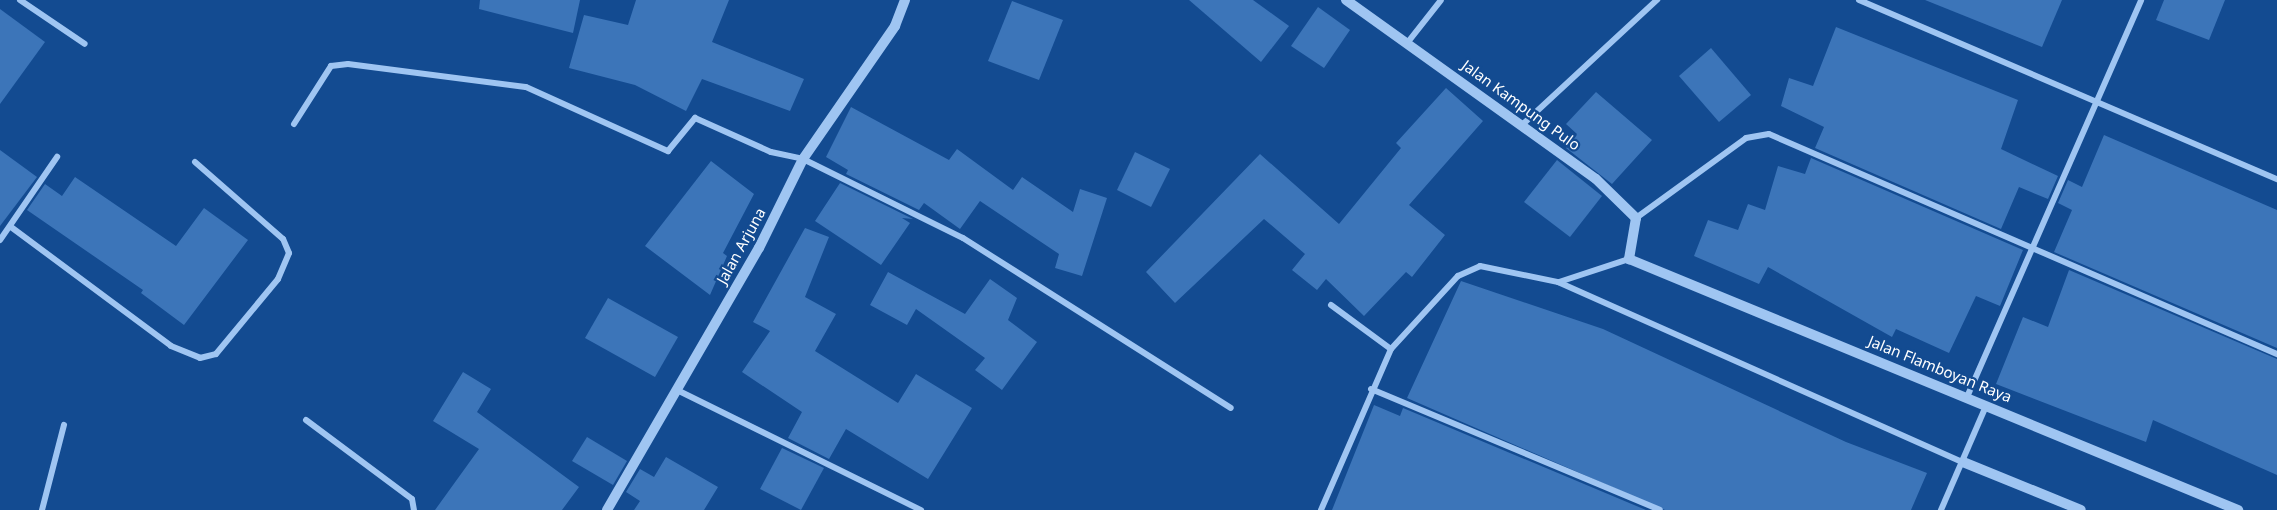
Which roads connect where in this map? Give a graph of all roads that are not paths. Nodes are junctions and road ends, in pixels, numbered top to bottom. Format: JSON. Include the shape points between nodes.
{"nodes":[{"id":1,"x":20,"y":0,"type":"edge"},
{"id":2,"x":905,"y":0,"type":"edge"},
{"id":3,"x":1346,"y":0,"type":"edge"},
{"id":4,"x":1441,"y":0,"type":"edge"},
{"id":5,"x":1657,"y":0,"type":"edge"},
{"id":6,"x":1859,"y":0,"type":"edge"},
{"id":7,"x":2141,"y":0,"type":"edge"},
{"id":8,"x":1408,"y":42,"type":"junction"},
{"id":9,"x":85,"y":44,"type":"dead end"},
{"id":10,"x":2099,"y":104,"type":"junction"},
{"id":11,"x":294,"y":124,"type":"dead end"},
{"id":12,"x":1523,"y":124,"type":"junction"},
{"id":13,"x":57,"y":157,"type":"dead end"},
{"id":14,"x":803,"y":159,"type":"junction"},
{"id":15,"x":195,"y":162,"type":"dead end"},
{"id":16,"x":2277,"y":179,"type":"edge"},
{"id":17,"x":1636,"y":218,"type":"junction"},
{"id":18,"x":11,"y":226,"type":"junction"},
{"id":19,"x":0,"y":240,"type":"edge"},
{"id":20,"x":2036,"y":249,"type":"junction"},
{"id":21,"x":1629,"y":260,"type":"junction"},
{"id":22,"x":1558,"y":282,"type":"junction"},
{"id":23,"x":1331,"y":305,"type":"dead end"},
{"id":24,"x":1391,"y":349,"type":"junction"},
{"id":25,"x":2277,"y":354,"type":"edge"},
{"id":26,"x":1371,"y":389,"type":"junction"},
{"id":27,"x":677,"y":390,"type":"junction"},
{"id":28,"x":1967,"y":397,"type":"junction"},
{"id":29,"x":1987,"y":404,"type":"junction"},
{"id":30,"x":1231,"y":408,"type":"dead end"},
{"id":31,"x":306,"y":420,"type":"dead end"},
{"id":32,"x":64,"y":425,"type":"dead end"},
{"id":33,"x":1963,"y":462,"type":"junction"},
{"id":34,"x":42,"y":510,"type":"edge"},
{"id":35,"x":414,"y":510,"type":"edge"},
{"id":36,"x":607,"y":510,"type":"edge"},
{"id":37,"x":921,"y":510,"type":"edge"},
{"id":38,"x":1321,"y":510,"type":"edge"},
{"id":39,"x":1660,"y":510,"type":"edge"},
{"id":40,"x":1941,"y":510,"type":"edge"},
{"id":41,"x":2081,"y":510,"type":"edge"},
{"id":42,"x":2238,"y":510,"type":"edge"}],
"edges":[{"from":1,"to":9,"type":"street"},
{"from":2,"to":14,"type":"street","name":"Jalan Arjuna","via":[[894,26]]},
{"from":3,"to":8,"type":"street","name":"Jalan Kampung Pulo"},
{"from":4,"to":8,"type":"street"},
{"from":5,"to":12,"type":"street"},
{"from":6,"to":10,"type":"street"},
{"from":7,"to":10,"type":"street"},
{"from":8,"to":12,"type":"street","name":"Jalan Kampung Pulo"},
{"from":10,"to":16,"type":"street"},
{"from":10,"to":20,"type":"street"},
{"from":11,"to":14,"type":"street","via":[[331,66],[348,64],[526,87],[668,151],[695,118],[771,152]]},
{"from":12,"to":17,"type":"street","name":"Jalan Kampung Pulo","via":[[1596,179]]},
{"from":13,"to":18,"type":"street"},
{"from":14,"to":27,"type":"street","name":"Jalan Arjuna"},
{"from":14,"to":30,"type":"street","via":[[963,238]]},
{"from":15,"to":18,"type":"street","via":[[283,238],[290,253],[278,279],[216,354],[200,358],[171,346]]},
{"from":17,"to":20,"type":"street","via":[[1746,138],[1769,134]]},
{"from":17,"to":21,"type":"street"},
{"from":18,"to":19,"type":"street"},
{"from":20,"to":25,"type":"street"},
{"from":20,"to":28,"type":"street"},
{"from":21,"to":22,"type":"street"},
{"from":21,"to":28,"type":"street","name":"Jalan Flamboyan Raya"},
{"from":22,"to":24,"type":"street","via":[[1508,269],[1469,270],[1458,276]]},
{"from":22,"to":33,"type":"street"},
{"from":23,"to":24,"type":"street"},
{"from":24,"to":26,"type":"street"},
{"from":26,"to":38,"type":"street"},
{"from":26,"to":39,"type":"street"},
{"from":27,"to":36,"type":"street","name":"Jalan Arjuna"},
{"from":27,"to":37,"type":"street"},
{"from":28,"to":29,"type":"street","name":"Jalan Flamboyan Raya"},
{"from":29,"to":33,"type":"street"},
{"from":29,"to":42,"type":"street","name":"Jalan Flamboyan Raya"},
{"from":31,"to":35,"type":"street","via":[[412,499]]},
{"from":32,"to":34,"type":"street"},
{"from":33,"to":40,"type":"street"},
{"from":33,"to":41,"type":"street"}]}
